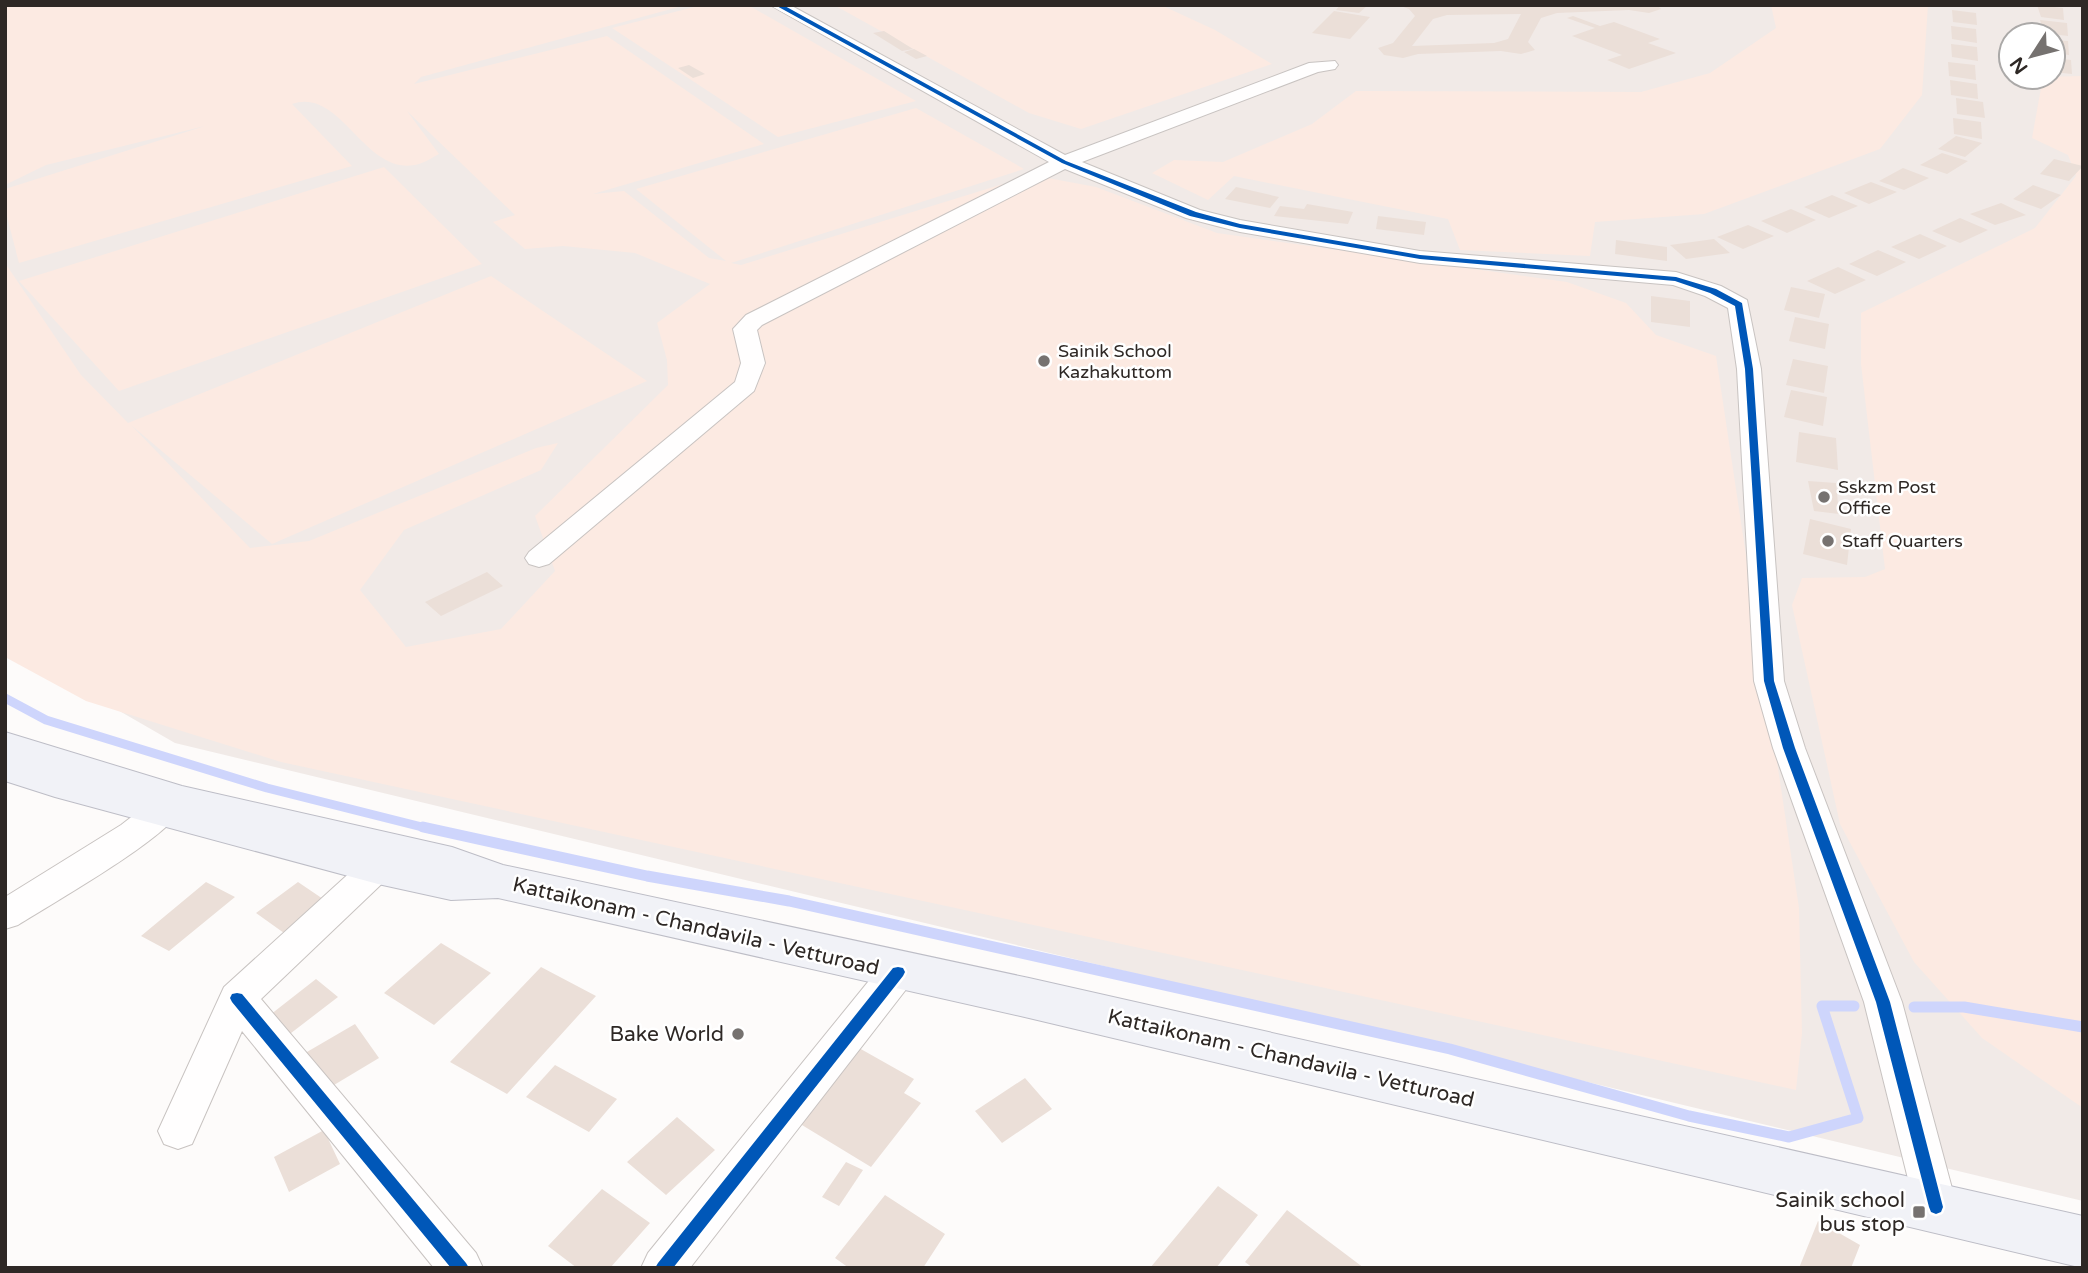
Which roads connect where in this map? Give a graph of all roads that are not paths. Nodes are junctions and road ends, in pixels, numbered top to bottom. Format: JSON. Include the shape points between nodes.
{"nodes":[{"id":1,"x":778,"y":5,"type":"edge"},
{"id":2,"x":1329,"y":65,"type":"dead end"},
{"id":3,"x":1064,"y":162,"type":"junction"},
{"id":4,"x":539,"y":558,"type":"dead end"},
{"id":5,"x":5,"y":747,"type":"edge"},
{"id":6,"x":5,"y":765,"type":"edge"},
{"id":7,"x":164,"y":810,"type":"junction"},
{"id":8,"x":378,"y":867,"type":"junction"},
{"id":9,"x":498,"y":881,"type":"junction"},
{"id":10,"x":5,"y":915,"type":"edge"},
{"id":11,"x":898,"y":972,"type":"junction"},
{"id":12,"x":237,"y":998,"type":"junction"},
{"id":13,"x":178,"y":1131,"type":"dead end"},
{"id":14,"x":1936,"y":1207,"type":"junction"},
{"id":15,"x":2083,"y":1242,"type":"edge"},
{"id":16,"x":461,"y":1268,"type":"edge"},
{"id":17,"x":663,"y":1268,"type":"edge"}],
"edges":[{"from":1,"to":3,"type":"street"},
{"from":2,"to":3,"type":"street","via":[[1314,66]]},
{"from":3,"to":4,"type":"street","via":[[754,320],[745,329],[755,369],[745,386]]},
{"from":3,"to":14,"type":"street","via":[[1192,214],[1240,226],[1420,257],[1676,279],[1740,305],[1749,369],[1769,681],[1789,748],[1883,1002]]},
{"from":5,"to":9,"type":"main road","name":"Kattaikonam - Chandavila - Vetturoad","via":[[182,802],[452,864]]},
{"from":6,"to":7,"type":"main road","name":"Kattaikonam - Chandavila - Vetturoad"},
{"from":7,"to":8,"type":"main road","name":"Kattaikonam - Chandavila - Vetturoad"},
{"from":7,"to":10,"type":"street"},
{"from":8,"to":9,"type":"main road","name":"Kattaikonam - Chandavila - Vetturoad","via":[[451,881]]},
{"from":8,"to":12,"type":"street"},
{"from":9,"to":11,"type":"main road","name":"Kattaikonam - Chandavila - Vetturoad"},
{"from":11,"to":14,"type":"main road","name":"Kattaikonam - Chandavila - Vetturoad","via":[[1029,998]]},
{"from":11,"to":17,"type":"street"},
{"from":12,"to":13,"type":"street"},
{"from":12,"to":16,"type":"street"},
{"from":14,"to":15,"type":"main road","name":"Kattaikonam - Chandavila - Vetturoad"}]}
